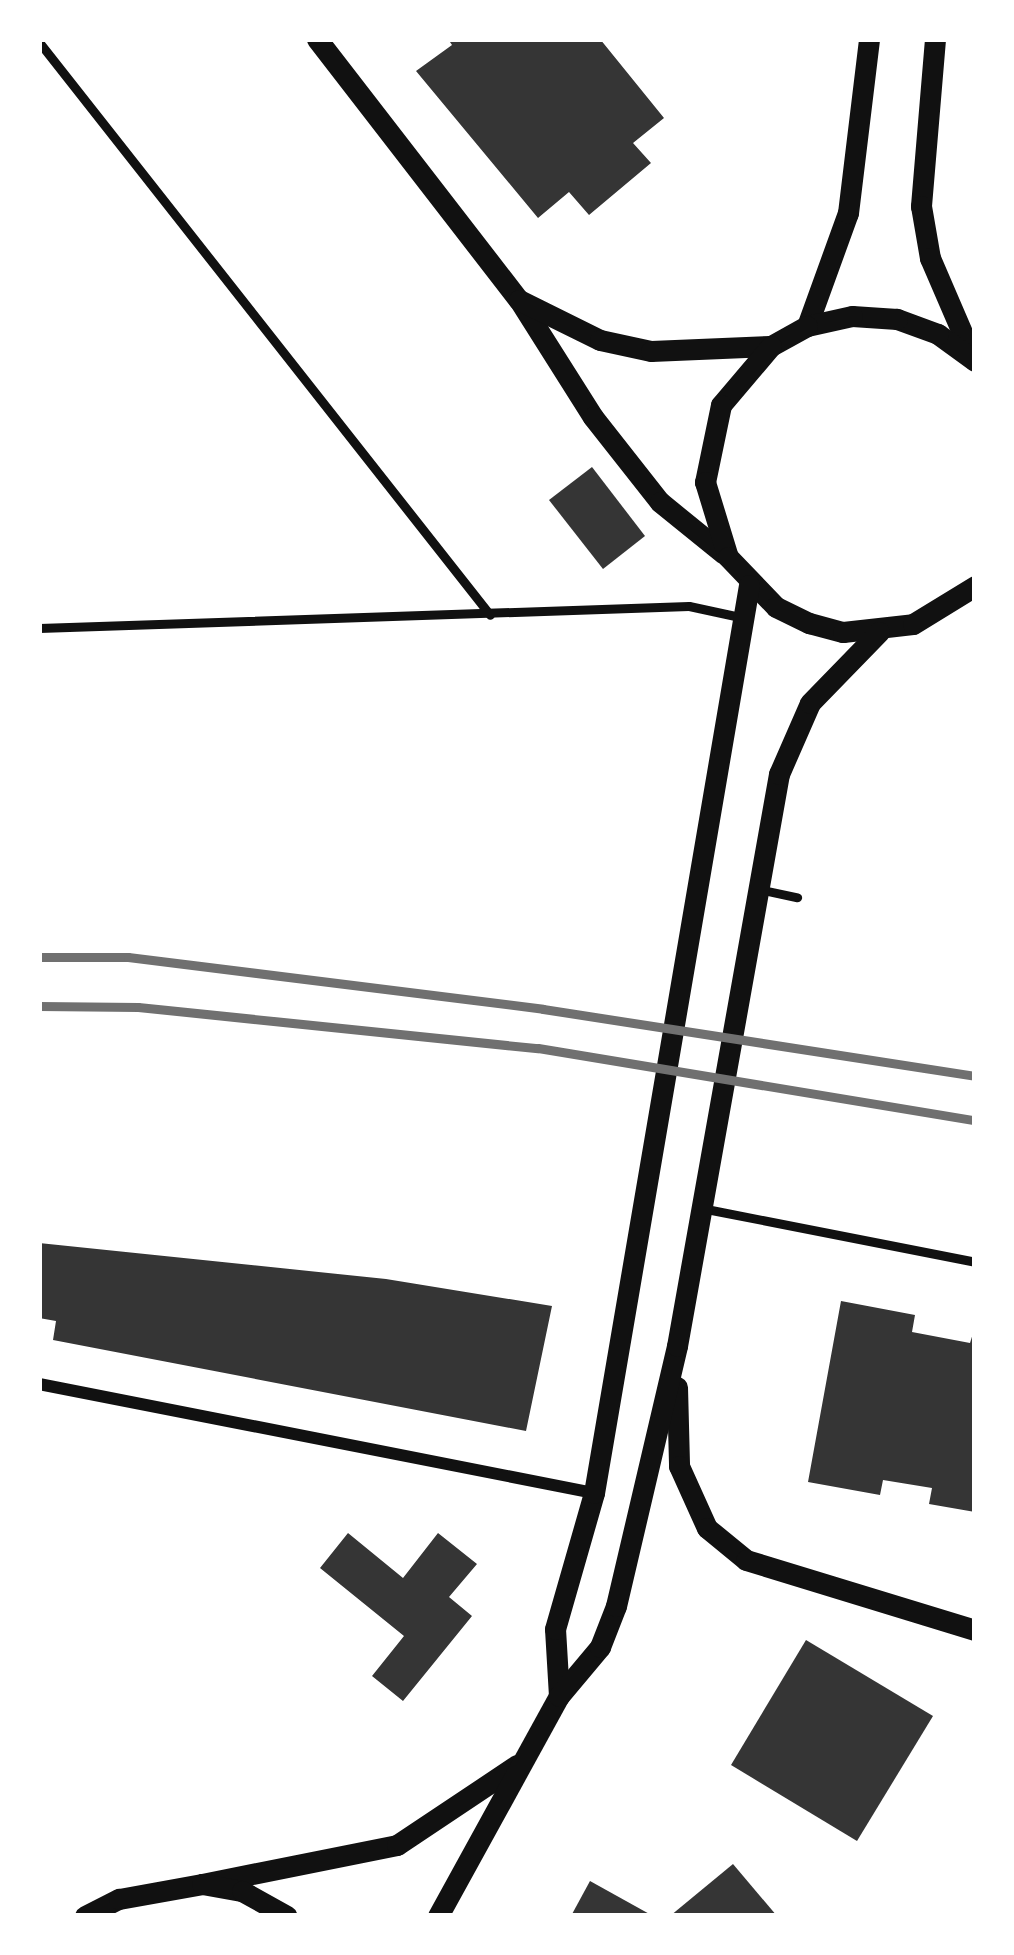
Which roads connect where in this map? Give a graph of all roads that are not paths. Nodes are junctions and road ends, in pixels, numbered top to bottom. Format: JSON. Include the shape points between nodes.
{"nodes":[{"id":1,"x":317,"y":39,"type":"edge"},
{"id":2,"x":869,"y":39,"type":"edge"},
{"id":3,"x":934,"y":39,"type":"edge"},
{"id":4,"x":39,"y":42,"type":"edge"},
{"id":5,"x":518,"y":300,"type":"junction"},
{"id":6,"x":808,"y":326,"type":"junction"},
{"id":7,"x":771,"y":346,"type":"junction"},
{"id":8,"x":975,"y":361,"type":"edge"},
{"id":9,"x":728,"y":557,"type":"junction"},
{"id":10,"x":749,"y":585,"type":"junction"},
{"id":11,"x":974,"y":587,"type":"edge"},
{"id":12,"x":490,"y":615,"type":"junction"},
{"id":13,"x":744,"y":618,"type":"junction"},
{"id":14,"x":39,"y":628,"type":"edge"},
{"id":15,"x":879,"y":632,"type":"junction"},
{"id":16,"x":758,"y":889,"type":"junction"},
{"id":17,"x":797,"y":897,"type":"dead end"},
{"id":18,"x":701,"y":1208,"type":"junction"},
{"id":19,"x":975,"y":1262,"type":"edge"},
{"id":20,"x":677,"y":1346,"type":"junction"},
{"id":21,"x":39,"y":1384,"type":"edge"},
{"id":22,"x":594,"y":1493,"type":"junction"},
{"id":23,"x":971,"y":1629,"type":"edge"},
{"id":24,"x":559,"y":1696,"type":"junction"},
{"id":25,"x":523,"y":1761,"type":"junction"},
{"id":26,"x":202,"y":1884,"type":"junction"},
{"id":27,"x":85,"y":1916,"type":"edge"},
{"id":28,"x":287,"y":1916,"type":"edge"},
{"id":29,"x":438,"y":1916,"type":"edge"}],
"edges":[{"from":1,"to":5,"type":"street"},
{"from":2,"to":6,"type":"street","via":[[848,213]]},
{"from":3,"to":8,"type":"street","via":[[921,206],[930,257]]},
{"from":4,"to":12,"type":"lane"},
{"from":5,"to":7,"type":"street","via":[[600,340],[651,351]]},
{"from":5,"to":9,"type":"street","via":[[660,502]]},
{"from":6,"to":7,"type":"street"},
{"from":6,"to":8,"type":"street","via":[[852,316],[896,319],[938,334]]},
{"from":7,"to":9,"type":"street","via":[[721,406],[708,443],[705,482]]},
{"from":9,"to":10,"type":"street"},
{"from":10,"to":13,"type":"street"},
{"from":10,"to":15,"type":"street","via":[[809,623]]},
{"from":11,"to":15,"type":"street","via":[[946,610]]},
{"from":12,"to":13,"type":"lane","via":[[689,606]]},
{"from":12,"to":14,"type":"lane"},
{"from":13,"to":22,"type":"street"},
{"from":15,"to":16,"type":"street","via":[[792,730]]},
{"from":16,"to":17,"type":"lane"},
{"from":16,"to":18,"type":"street"},
{"from":18,"to":19,"type":"lane"},
{"from":18,"to":20,"type":"street"},
{"from":20,"to":23,"type":"street","via":[[679,1466],[707,1528],[746,1560]]},
{"from":20,"to":24,"type":"street","via":[[616,1606],[600,1647]]},
{"from":21,"to":22,"type":"street"},
{"from":22,"to":24,"type":"street","via":[[555,1629]]},
{"from":24,"to":25,"type":"street"},
{"from":25,"to":26,"type":"street","via":[[397,1845]]},
{"from":25,"to":29,"type":"street"},
{"from":26,"to":27,"type":"street","via":[[142,1892]]},
{"from":26,"to":28,"type":"street","via":[[242,1891]]}]}
